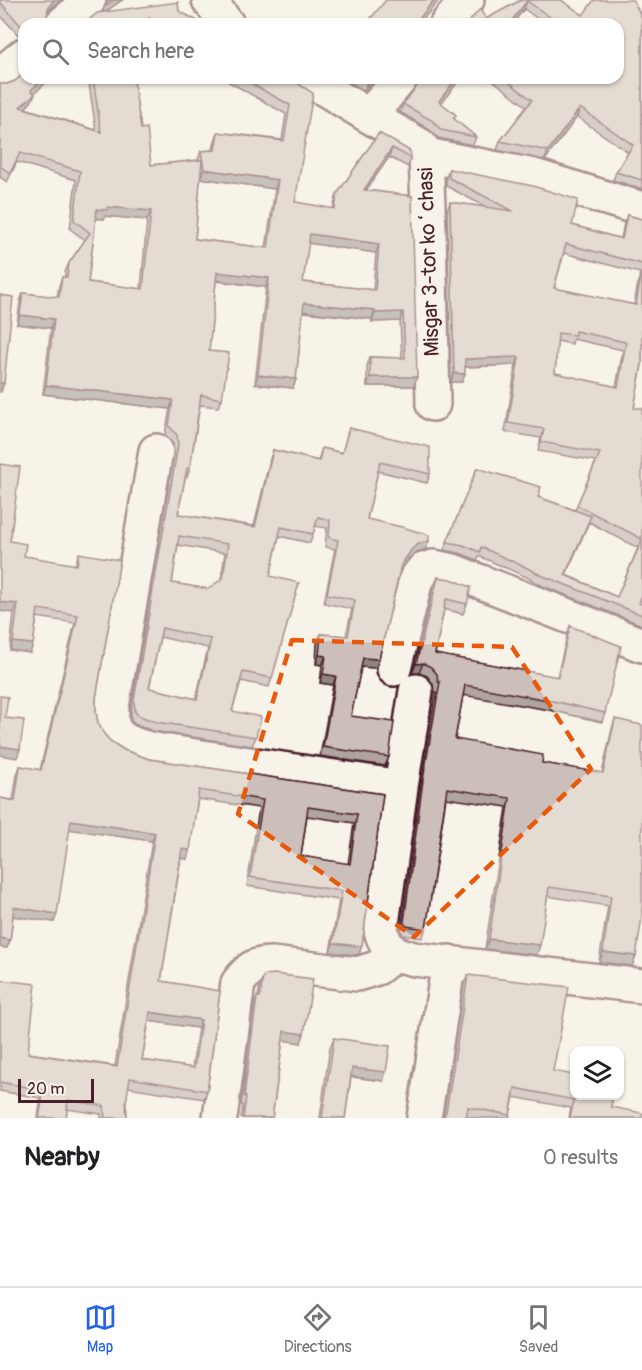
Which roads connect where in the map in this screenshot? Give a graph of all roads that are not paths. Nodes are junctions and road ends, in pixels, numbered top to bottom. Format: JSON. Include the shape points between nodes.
{"nodes":[{"id":1,"x":89,"y":0,"type":"edge"},
{"id":2,"x":209,"y":0,"type":"edge"},
{"id":3,"x":467,"y":0,"type":"edge"},
{"id":4,"x":69,"y":18,"type":"edge"},
{"id":5,"x":222,"y":18,"type":"edge"},
{"id":6,"x":452,"y":18,"type":"edge"},
{"id":7,"x":18,"y":61,"type":"edge"},
{"id":8,"x":0,"y":75,"type":"edge"},
{"id":9,"x":317,"y":84,"type":"edge"},
{"id":10,"x":397,"y":84,"type":"edge"},
{"id":11,"x":369,"y":116,"type":"junction"},
{"id":12,"x":426,"y":155,"type":"junction"},
{"id":13,"x":642,"y":209,"type":"edge"},
{"id":14,"x":433,"y":404,"type":"dead end"},
{"id":15,"x":156,"y":451,"type":"dead end"},
{"id":16,"x":642,"y":645,"type":"edge"},
{"id":17,"x":401,"y":787,"type":"junction"},
{"id":18,"x":395,"y":954,"type":"junction"},
{"id":19,"x":449,"y":962,"type":"junction"},
{"id":20,"x":642,"y":986,"type":"edge"},
{"id":21,"x":220,"y":1118,"type":"edge"},
{"id":22,"x":424,"y":1118,"type":"edge"}],
"edges":[{"from":1,"to":4,"type":"street"},
{"from":2,"to":5,"type":"street"},
{"from":3,"to":6,"type":"street"},
{"from":7,"to":8,"type":"street"},
{"from":9,"to":11,"type":"street","name":"Misgar 3-tor koʻchasi"},
{"from":10,"to":11,"type":"street"},
{"from":11,"to":12,"type":"street","name":"Misgar 3-tor koʻchasi","via":[[421,146]]},
{"from":12,"to":13,"type":"street","via":[[534,176]]},
{"from":12,"to":14,"type":"street","name":"Misgar 3-tor koʻchasi"},
{"from":15,"to":17,"type":"street","via":[[112,707],[113,726],[120,736],[149,749]]},
{"from":16,"to":17,"type":"street","via":[[453,571],[433,567],[423,570],[416,579],[405,680]]},
{"from":17,"to":18,"type":"street","via":[[381,931],[386,945]]},
{"from":18,"to":19,"type":"street"},
{"from":18,"to":21,"type":"street","via":[[377,968],[357,974],[272,964],[259,964],[246,971],[238,983]]},
{"from":19,"to":20,"type":"street"},
{"from":19,"to":22,"type":"street"}]}
